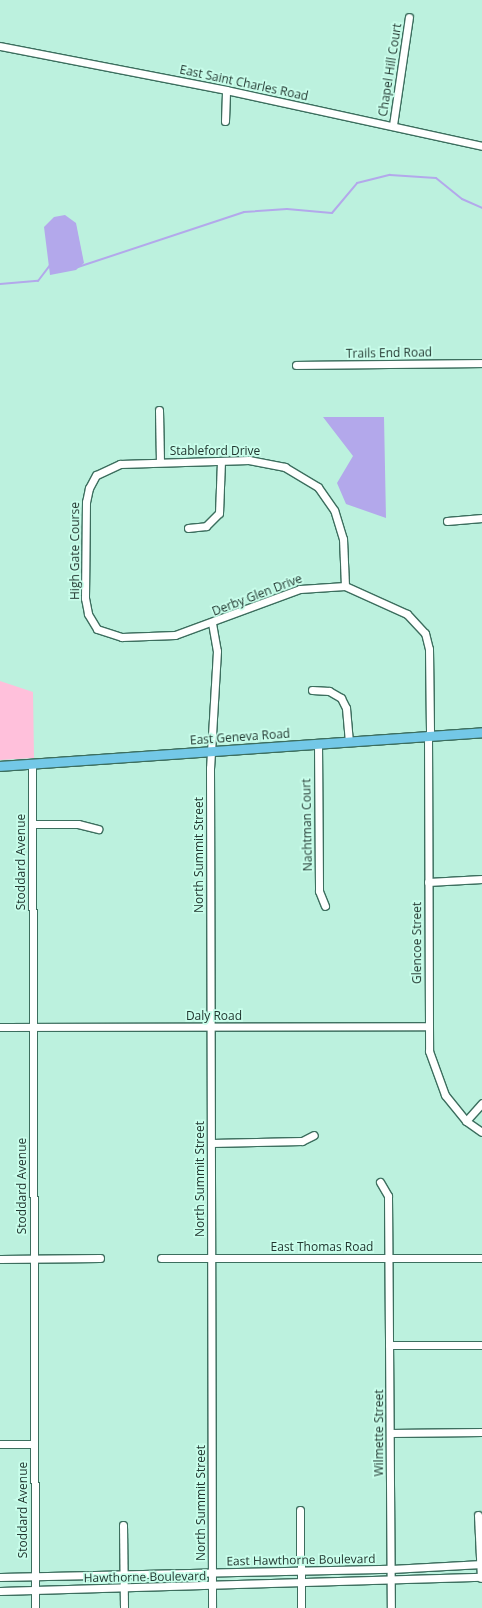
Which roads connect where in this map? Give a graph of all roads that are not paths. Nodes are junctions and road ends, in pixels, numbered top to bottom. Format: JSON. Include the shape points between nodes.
{"nodes":[{"id":1,"x":409,"y":17,"type":"dead end"},
{"id":2,"x":0,"y":46,"type":"edge"},
{"id":3,"x":226,"y":90,"type":"junction"},
{"id":4,"x":224,"y":121,"type":"dead end"},
{"id":5,"x":393,"y":125,"type":"junction"},
{"id":6,"x":482,"y":146,"type":"edge"},
{"id":7,"x":482,"y":363,"type":"edge"},
{"id":8,"x":296,"y":366,"type":"dead end"},
{"id":9,"x":159,"y":410,"type":"dead end"},
{"id":10,"x":222,"y":461,"type":"junction"},
{"id":11,"x":160,"y":462,"type":"junction"},
{"id":12,"x":87,"y":493,"type":"joint"},
{"id":13,"x":482,"y":518,"type":"edge"},
{"id":14,"x":447,"y":521,"type":"dead end"},
{"id":15,"x":188,"y":528,"type":"dead end"},
{"id":16,"x":345,"y":586,"type":"junction"},
{"id":17,"x":212,"y":623,"type":"junction"},
{"id":18,"x":97,"y":629,"type":"joint"},
{"id":19,"x":312,"y":690,"type":"dead end"},
{"id":20,"x":482,"y":732,"type":"edge"},
{"id":21,"x":429,"y":735,"type":"junction"},
{"id":22,"x":349,"y":741,"type":"junction"},
{"id":23,"x":318,"y":743,"type":"junction"},
{"id":24,"x":210,"y":751,"type":"junction"},
{"id":25,"x":32,"y":764,"type":"junction"},
{"id":26,"x":0,"y":766,"type":"edge"},
{"id":27,"x":32,"y":824,"type":"junction"},
{"id":28,"x":98,"y":829,"type":"dead end"},
{"id":29,"x":482,"y":878,"type":"edge"},
{"id":30,"x":428,"y":882,"type":"junction"},
{"id":31,"x":325,"y":906,"type":"dead end"},
{"id":32,"x":428,"y":1026,"type":"junction"},
{"id":33,"x":0,"y":1027,"type":"edge"},
{"id":34,"x":33,"y":1027,"type":"junction"},
{"id":35,"x":210,"y":1027,"type":"junction"},
{"id":36,"x":482,"y":1103,"type":"edge"},
{"id":37,"x":466,"y":1120,"type":"junction"},
{"id":38,"x":482,"y":1132,"type":"edge"},
{"id":39,"x":314,"y":1135,"type":"dead end"},
{"id":40,"x":210,"y":1143,"type":"junction"},
{"id":41,"x":380,"y":1182,"type":"dead end"},
{"id":42,"x":100,"y":1258,"type":"dead end"},
{"id":43,"x":161,"y":1258,"type":"dead end"},
{"id":44,"x":211,"y":1258,"type":"junction"},
{"id":45,"x":388,"y":1258,"type":"junction"},
{"id":46,"x":482,"y":1258,"type":"edge"},
{"id":47,"x":0,"y":1259,"type":"edge"},
{"id":48,"x":34,"y":1259,"type":"junction"},
{"id":49,"x":389,"y":1345,"type":"junction"},
{"id":50,"x":482,"y":1345,"type":"edge"},
{"id":51,"x":482,"y":1432,"type":"edge"},
{"id":52,"x":390,"y":1433,"type":"junction"},
{"id":53,"x":0,"y":1444,"type":"edge"},
{"id":54,"x":34,"y":1444,"type":"junction"},
{"id":55,"x":300,"y":1510,"type":"dead end"},
{"id":56,"x":478,"y":1515,"type":"dead end"},
{"id":57,"x":123,"y":1525,"type":"dead end"},
{"id":58,"x":481,"y":1564,"type":"edge"},
{"id":59,"x":391,"y":1570,"type":"junction"},
{"id":60,"x":301,"y":1571,"type":"junction"},
{"id":61,"x":212,"y":1573,"type":"junction"},
{"id":62,"x":123,"y":1575,"type":"junction"},
{"id":63,"x":0,"y":1577,"type":"edge"},
{"id":64,"x":35,"y":1577,"type":"junction"},
{"id":65,"x":481,"y":1578,"type":"edge"},
{"id":66,"x":391,"y":1582,"type":"junction"},
{"id":67,"x":301,"y":1584,"type":"junction"},
{"id":68,"x":212,"y":1586,"type":"junction"},
{"id":69,"x":124,"y":1588,"type":"junction"},
{"id":70,"x":34,"y":1590,"type":"junction"},
{"id":71,"x":0,"y":1591,"type":"edge"},
{"id":72,"x":34,"y":1608,"type":"edge"},
{"id":73,"x":124,"y":1608,"type":"edge"},
{"id":74,"x":212,"y":1608,"type":"edge"},
{"id":75,"x":301,"y":1608,"type":"edge"},
{"id":76,"x":391,"y":1608,"type":"edge"}],
"edges":[{"from":1,"to":5,"type":"street","name":"Chapel Hill Court"},
{"from":2,"to":3,"type":"street","name":"East Saint Charles Road"},
{"from":3,"to":4,"type":"street"},
{"from":3,"to":5,"type":"street","name":"East Saint Charles Road"},
{"from":5,"to":6,"type":"street","name":"East Saint Charles Road"},
{"from":7,"to":8,"type":"street","name":"Trails End Road"},
{"from":9,"to":11,"type":"street"},
{"from":10,"to":11,"type":"street","name":"Stableford Drive"},
{"from":10,"to":15,"type":"street","via":[[219,513],[206,526]]},
{"from":10,"to":16,"type":"street","name":"Stableford Drive","via":[[275,463],[294,471],[318,488],[334,510],[342,530]]},
{"from":11,"to":12,"type":"street","name":"Stableford Drive","via":[[111,466],[96,475]]},
{"from":12,"to":18,"type":"street","name":"High Gate Course","via":[[86,604]]},
{"from":13,"to":14,"type":"street"},
{"from":16,"to":17,"type":"street","name":"Derby Glen Drive","via":[[300,589]]},
{"from":16,"to":21,"type":"street","name":"Glencoe Street","via":[[418,622],[429,649]]},
{"from":17,"to":18,"type":"street","name":"Derby Glen Drive","via":[[168,636],[122,637]]},
{"from":17,"to":24,"type":"street","name":"North Summit Street","via":[[217,681]]},
{"from":19,"to":22,"type":"street","via":[[330,691],[341,698],[346,708]]},
{"from":20,"to":21,"type":"main road","name":"East Geneva Road"},
{"from":21,"to":22,"type":"main road","name":"East Geneva Road"},
{"from":21,"to":30,"type":"street","name":"Glencoe Street"},
{"from":22,"to":23,"type":"main road","name":"East Geneva Road"},
{"from":23,"to":24,"type":"main road","name":"East Geneva Road"},
{"from":23,"to":31,"type":"street","name":"Nachtman Court","via":[[319,891]]},
{"from":24,"to":25,"type":"main road","name":"East Geneva Road"},
{"from":24,"to":35,"type":"street","name":"North Summit Street"},
{"from":25,"to":26,"type":"main road","name":"East Geneva Road"},
{"from":25,"to":27,"type":"street","name":"Stoddard Avenue"},
{"from":27,"to":28,"type":"street","via":[[78,824]]},
{"from":27,"to":34,"type":"street","name":"Stoddard Avenue"},
{"from":29,"to":30,"type":"street"},
{"from":30,"to":32,"type":"street","name":"Glencoe Street"},
{"from":32,"to":35,"type":"street","name":"Daly Road"},
{"from":32,"to":37,"type":"street","name":"Glencoe Street","via":[[429,1051],[437,1079],[450,1103]]},
{"from":33,"to":34,"type":"street","name":"Daly Road"},
{"from":34,"to":35,"type":"street","name":"Daly Road"},
{"from":34,"to":48,"type":"street","name":"Stoddard Avenue"},
{"from":35,"to":40,"type":"street","name":"North Summit Street"},
{"from":36,"to":37,"type":"street"},
{"from":37,"to":38,"type":"street","name":"Glencoe Street"},
{"from":39,"to":40,"type":"street","via":[[302,1141]]},
{"from":40,"to":44,"type":"street","name":"North Summit Street"},
{"from":41,"to":45,"type":"street","name":"Wilmette Street","via":[[388,1196]]},
{"from":42,"to":48,"type":"street"},
{"from":43,"to":44,"type":"street","name":"East Thomas Road"},
{"from":44,"to":45,"type":"street","name":"East Thomas Road"},
{"from":44,"to":61,"type":"street","name":"North Summit Street"},
{"from":45,"to":46,"type":"street","name":"East Thomas Road"},
{"from":45,"to":49,"type":"street","name":"Wilmette Street"},
{"from":47,"to":48,"type":"street"},
{"from":48,"to":54,"type":"street","name":"Stoddard Avenue"},
{"from":49,"to":50,"type":"street"},
{"from":49,"to":52,"type":"street","name":"Wilmette Street"},
{"from":51,"to":52,"type":"street"},
{"from":52,"to":59,"type":"street","name":"Wilmette Street"},
{"from":53,"to":54,"type":"street"},
{"from":54,"to":64,"type":"street","name":"Stoddard Avenue"},
{"from":55,"to":60,"type":"street"},
{"from":56,"to":58,"type":"street"},
{"from":57,"to":62,"type":"street"},
{"from":58,"to":59,"type":"street","name":"East Hawthorne Boulevard"},
{"from":58,"to":65,"type":"street"},
{"from":59,"to":60,"type":"street","name":"East Hawthorne Boulevard"},
{"from":59,"to":66,"type":"street","name":"Wilmette Street"},
{"from":60,"to":61,"type":"street","name":"East Hawthorne Boulevard"},
{"from":60,"to":67,"type":"street"},
{"from":61,"to":62,"type":"street","name":"East Hawthorne Boulevard"},
{"from":61,"to":68,"type":"street","name":"North Summit Street"},
{"from":62,"to":64,"type":"street","name":"East Hawthorne Boulevard"},
{"from":62,"to":69,"type":"street"},
{"from":63,"to":64,"type":"street","name":"East Hawthorne Boulevard"},
{"from":64,"to":70,"type":"street","name":"Stoddard Avenue"},
{"from":65,"to":66,"type":"street","name":"Hawthorne Boulevard"},
{"from":66,"to":67,"type":"street","name":"Hawthorne Boulevard"},
{"from":66,"to":76,"type":"street","name":"Wilmette Street"},
{"from":67,"to":68,"type":"street","name":"Hawthorne Boulevard"},
{"from":67,"to":75,"type":"street"},
{"from":68,"to":69,"type":"street","name":"Hawthorne Boulevard"},
{"from":68,"to":74,"type":"street","name":"North Summit Street"},
{"from":69,"to":70,"type":"street","name":"Hawthorne Boulevard"},
{"from":69,"to":73,"type":"street"},
{"from":70,"to":71,"type":"street","name":"Hawthorne Boulevard"},
{"from":70,"to":72,"type":"street","name":"Stoddard Avenue"}]}
